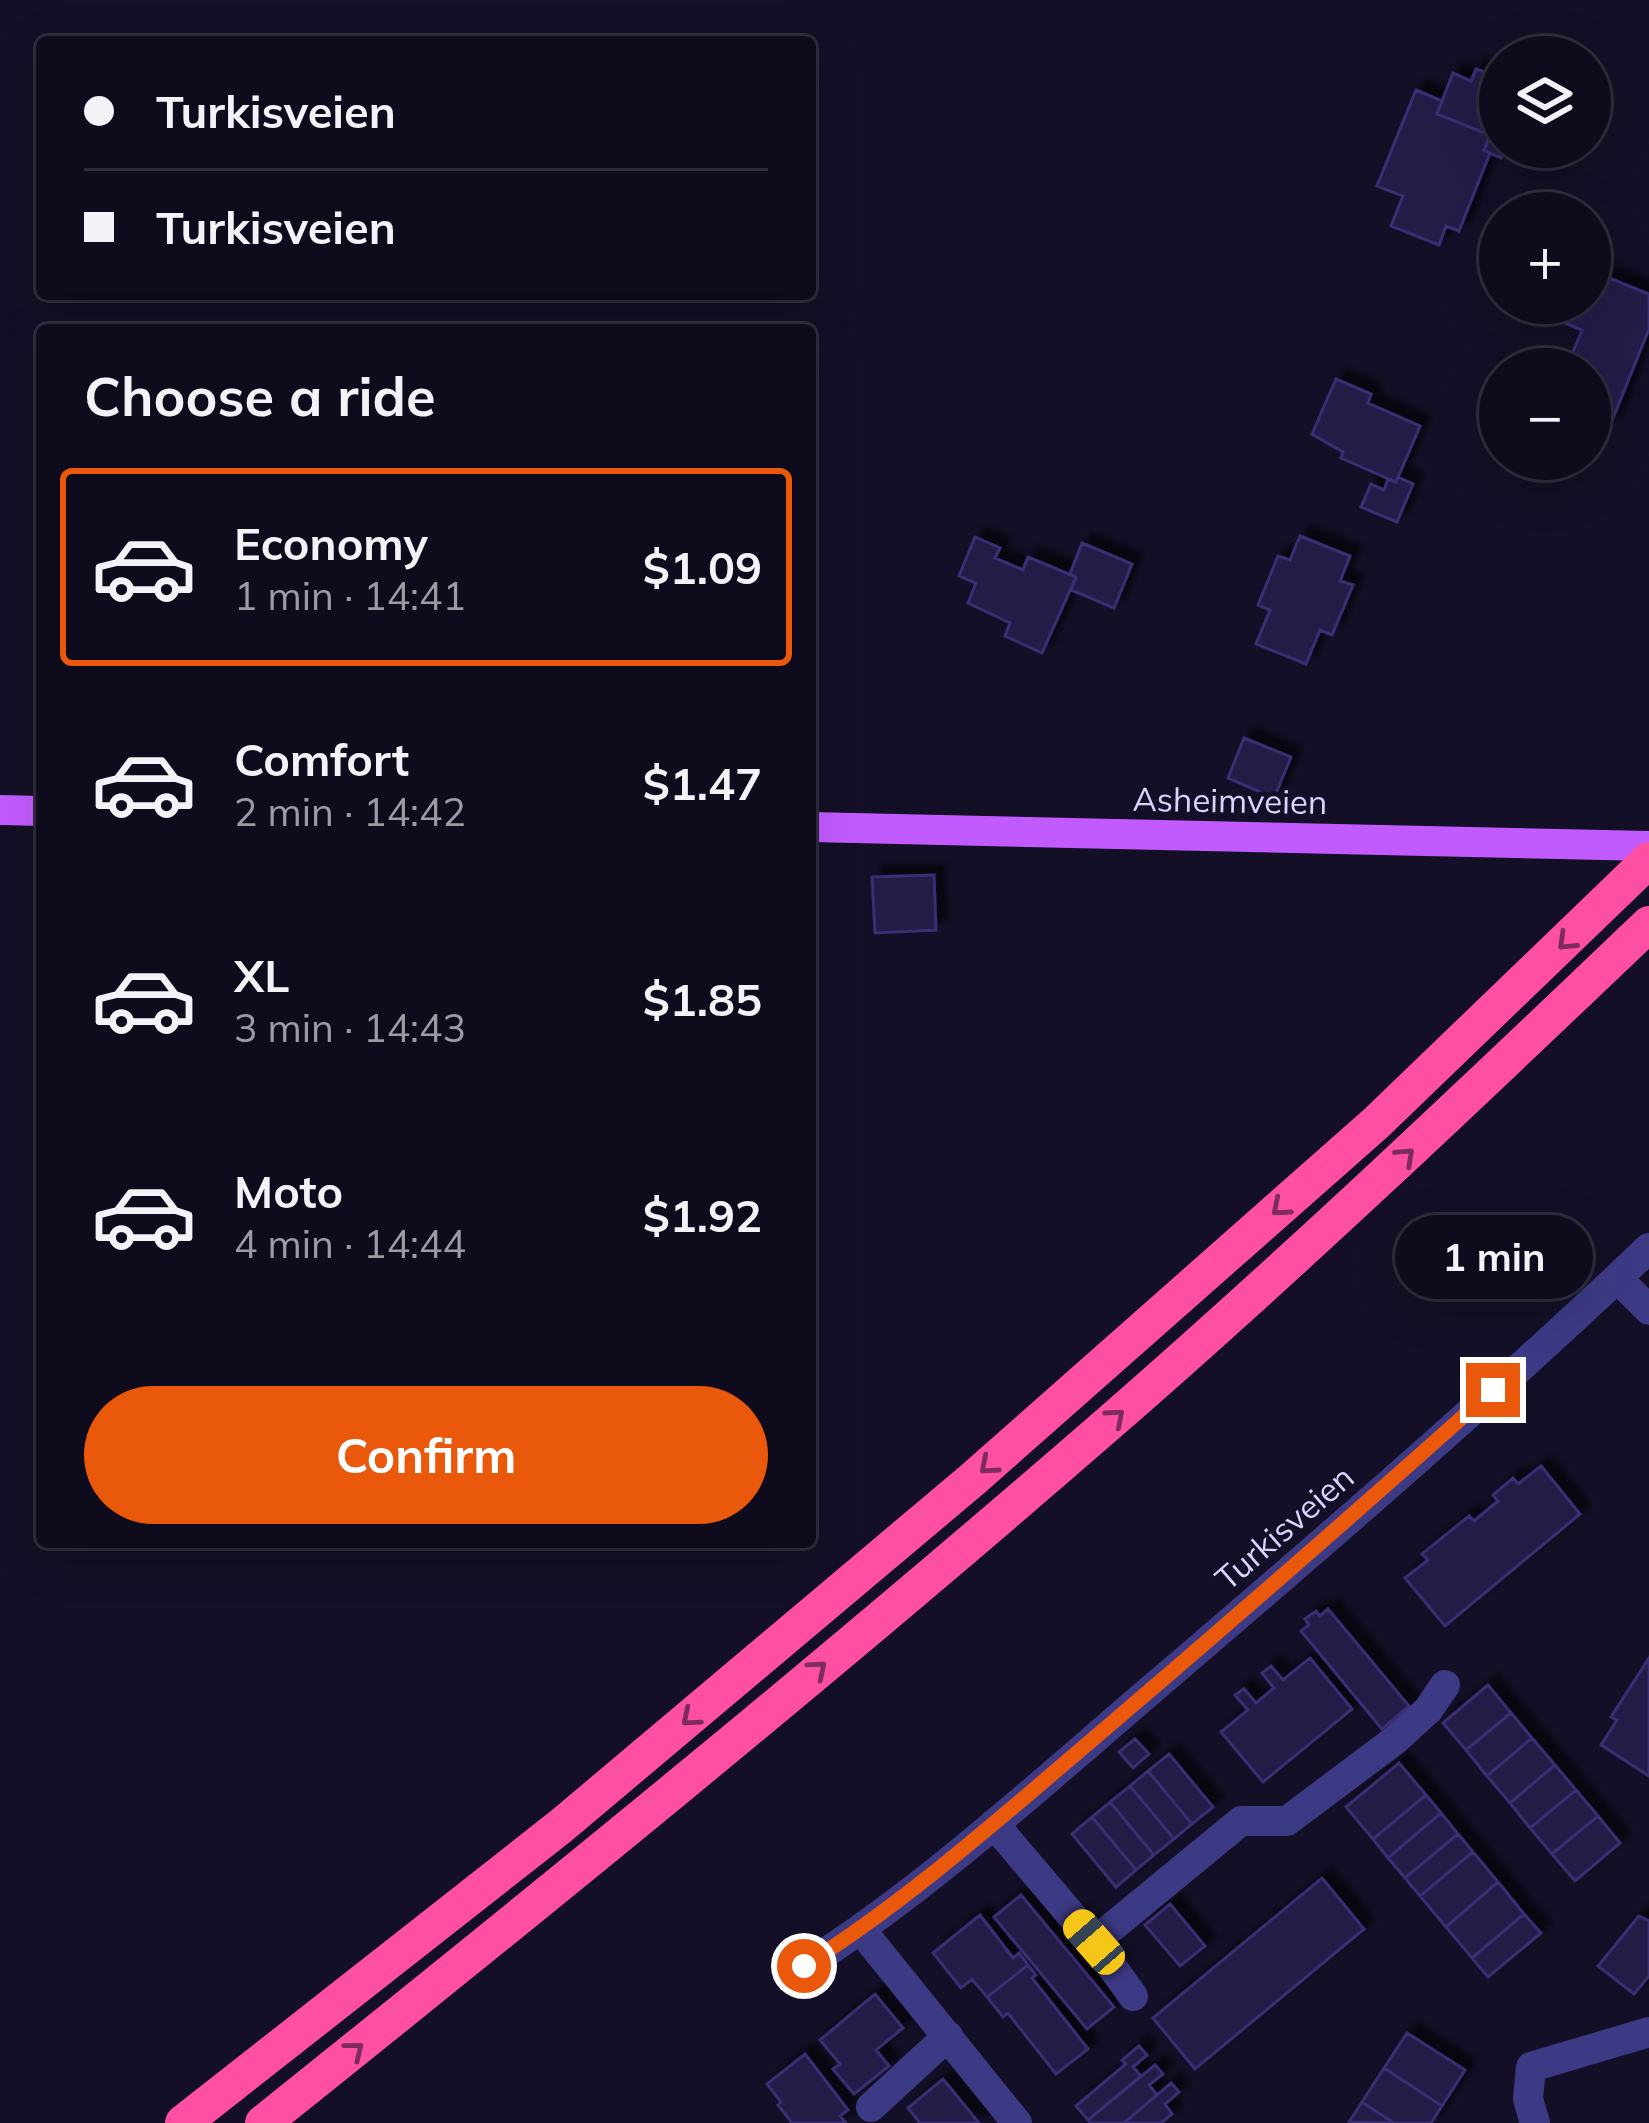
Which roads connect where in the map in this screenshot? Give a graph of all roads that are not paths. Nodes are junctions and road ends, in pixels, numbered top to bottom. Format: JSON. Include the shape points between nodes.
{"nodes":[{"id":1,"x":0,"y":810,"type":"edge"},
{"id":2,"x":36,"y":811,"type":"edge"},
{"id":3,"x":816,"y":827,"type":"edge"},
{"id":4,"x":1649,"y":846,"type":"edge"},
{"id":5,"x":1649,"y":860,"type":"edge"},
{"id":6,"x":1649,"y":925,"type":"edge"},
{"id":7,"x":1649,"y":1248,"type":"edge"},
{"id":8,"x":1617,"y":1278,"type":"junction"},
{"id":9,"x":1649,"y":1310,"type":"edge"},
{"id":10,"x":1445,"y":1685,"type":"dead end"},
{"id":11,"x":994,"y":1824,"type":"junction"},
{"id":12,"x":861,"y":1930,"type":"junction"},
{"id":13,"x":1094,"y":1942,"type":"junction"},
{"id":14,"x":804,"y":1966,"type":"dead end"},
{"id":15,"x":1133,"y":1996,"type":"dead end"},
{"id":16,"x":1649,"y":2032,"type":"edge"},
{"id":17,"x":948,"y":2036,"type":"junction"},
{"id":18,"x":871,"y":2108,"type":"dead end"},
{"id":19,"x":183,"y":2123,"type":"edge"},
{"id":20,"x":263,"y":2123,"type":"edge"},
{"id":21,"x":1017,"y":2123,"type":"edge"},
{"id":22,"x":1535,"y":2123,"type":"edge"}],
"edges":[{"from":1,"to":2,"type":"main road"},
{"from":3,"to":4,"type":"main road","name":"Asheimveien"},
{"from":5,"to":19,"type":"highway","one_way":true,"via":[[1376,1123],[973,1479],[561,1826]]},
{"from":20,"to":6,"type":"highway","one_way":true,"via":[[630,1829],[1108,1424],[1398,1165]]},
{"from":7,"to":8,"type":"street","name":"Turkisveien"},
{"from":8,"to":9,"type":"street"},
{"from":8,"to":11,"type":"street","name":"Turkisveien"},
{"from":10,"to":13,"type":"street","via":[[1395,1740],[1287,1821],[1241,1821]]},
{"from":11,"to":12,"type":"street","name":"Turkisveien"},
{"from":11,"to":13,"type":"street"},
{"from":12,"to":14,"type":"street","name":"Turkisveien"},
{"from":12,"to":17,"type":"street"},
{"from":13,"to":15,"type":"street"},
{"from":16,"to":22,"type":"street","via":[[1531,2067]]},
{"from":17,"to":18,"type":"street"},
{"from":17,"to":21,"type":"street"}]}
